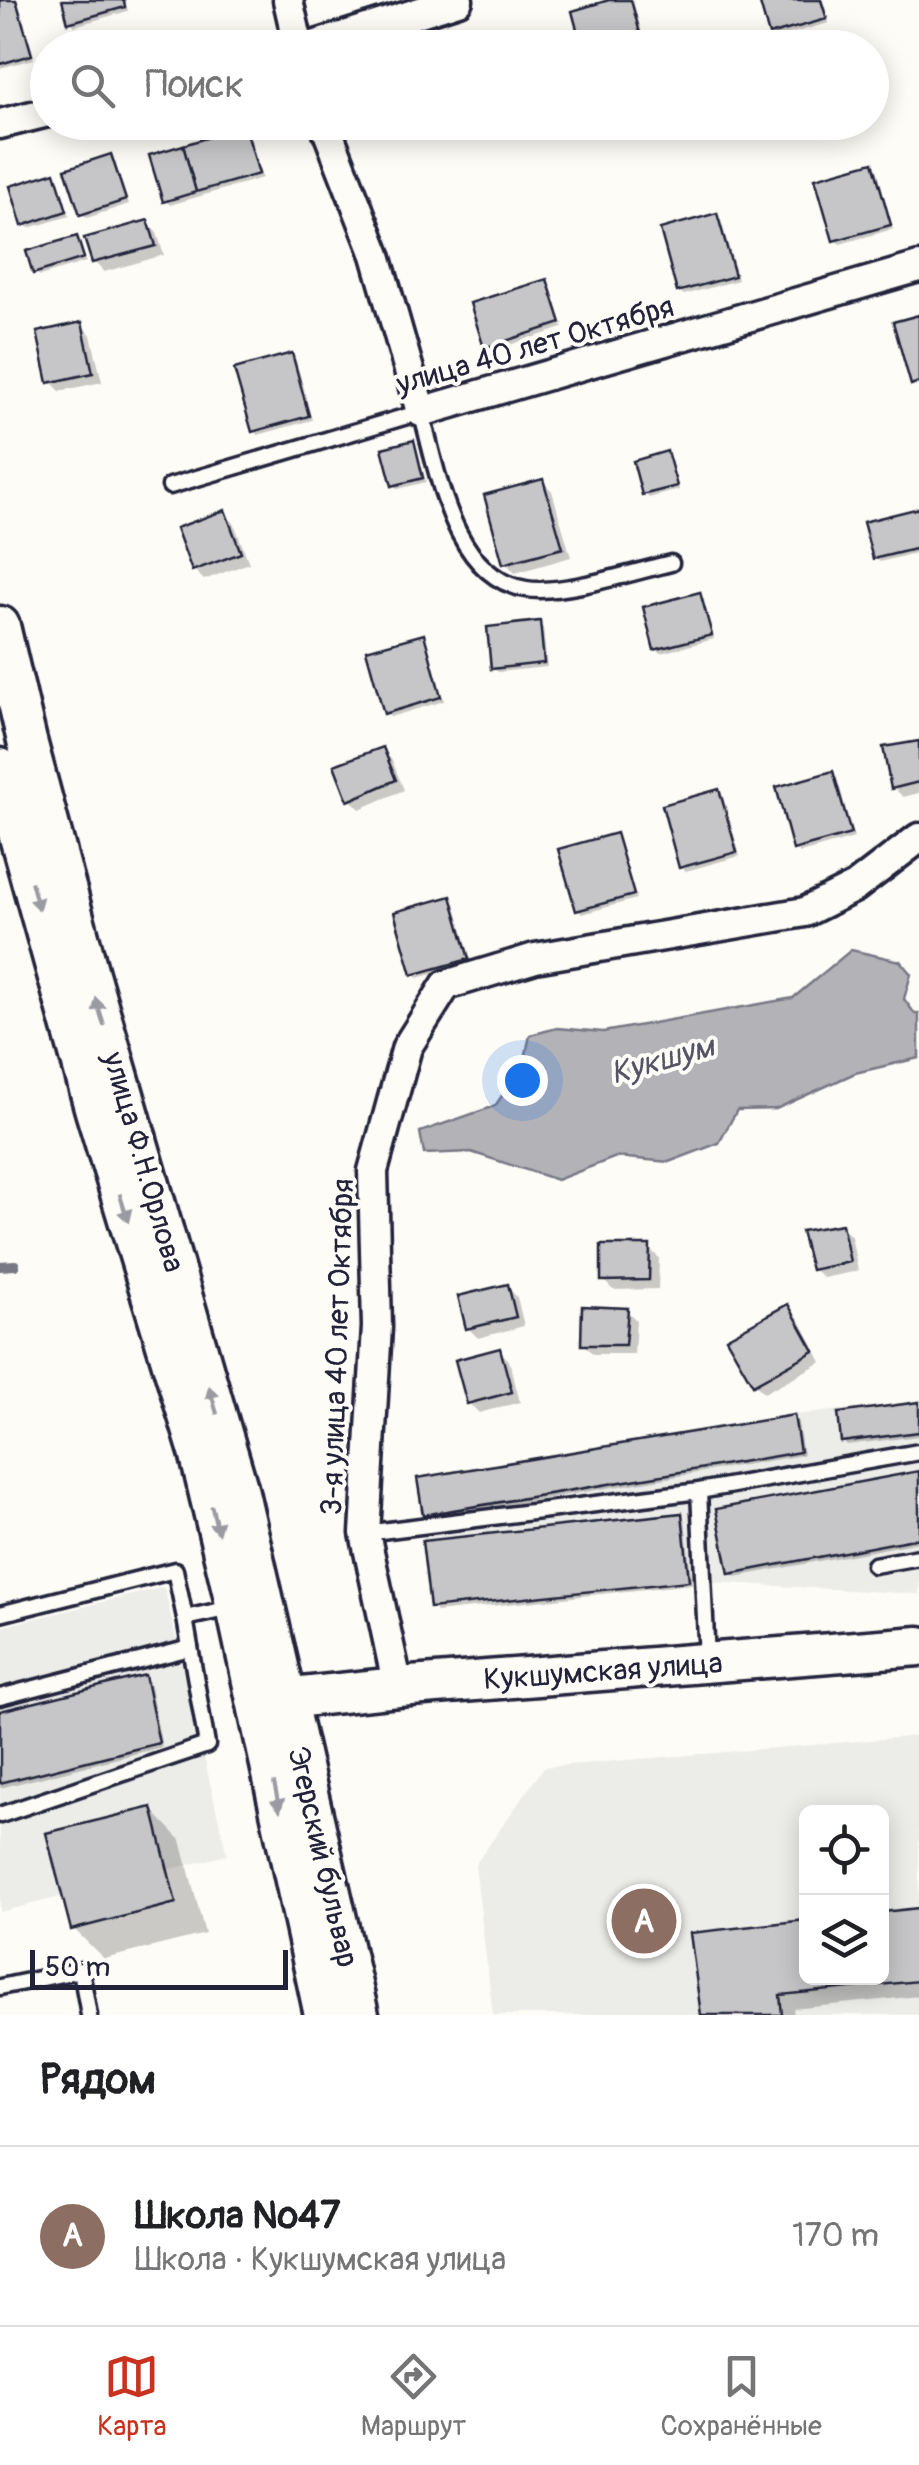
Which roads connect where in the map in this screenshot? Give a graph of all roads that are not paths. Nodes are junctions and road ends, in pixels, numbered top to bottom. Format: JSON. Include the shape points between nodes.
{"nodes":[{"id":1,"x":288,"y":0,"type":"edge"},
{"id":2,"x":458,"y":0,"type":"edge"},
{"id":3,"x":295,"y":30,"type":"edge"},
{"id":4,"x":364,"y":30,"type":"edge"},
{"id":5,"x":30,"y":116,"type":"edge"},
{"id":6,"x":0,"y":124,"type":"edge"},
{"id":7,"x":331,"y":140,"type":"edge"},
{"id":8,"x":919,"y":267,"type":"edge"},
{"id":9,"x":421,"y":412,"type":"junction"},
{"id":10,"x":170,"y":486,"type":"dead end"},
{"id":11,"x":671,"y":564,"type":"dead end"},
{"id":12,"x":0,"y":626,"type":"edge"},
{"id":13,"x":0,"y":768,"type":"edge"},
{"id":14,"x":919,"y":838,"type":"edge"},
{"id":15,"x":919,"y":1452,"type":"edge"},
{"id":16,"x":699,"y":1491,"type":"junction"},
{"id":17,"x":365,"y":1532,"type":"junction"},
{"id":18,"x":919,"y":1557,"type":"edge"},
{"id":19,"x":874,"y":1565,"type":"dead end"},
{"id":20,"x":236,"y":1606,"type":"junction"},
{"id":21,"x":0,"y":1614,"type":"edge"},
{"id":22,"x":185,"y":1618,"type":"junction"},
{"id":23,"x":919,"y":1646,"type":"edge"},
{"id":24,"x":190,"y":1648,"type":"junction"},
{"id":25,"x":708,"y":1663,"type":"junction"},
{"id":26,"x":398,"y":1687,"type":"junction"},
{"id":27,"x":0,"y":1696,"type":"edge"},
{"id":28,"x":272,"y":1700,"type":"junction"},
{"id":29,"x":0,"y":1815,"type":"edge"},
{"id":30,"x":0,"y":1988,"type":"edge"},
{"id":31,"x":89,"y":2015,"type":"edge"},
{"id":32,"x":324,"y":2015,"type":"edge"},
{"id":33,"x":359,"y":2015,"type":"edge"}],
"edges":[{"from":1,"to":3,"type":"street"},
{"from":2,"to":4,"type":"street"},
{"from":5,"to":6,"type":"street"},
{"from":7,"to":9,"type":"street","via":[[376,254]]},
{"from":8,"to":9,"type":"street","name":"улица 40 лет Октября"},
{"from":9,"to":10,"type":"lane","name":"улица 40 лет Октября"},
{"from":9,"to":11,"type":"lane","via":[[451,516],[470,555],[494,577],[525,589],[555,589]]},
{"from":28,"to":12,"type":"main road","name":"улица Ф.Н.Орлова","one_way":true,"via":[[238,1488],[90,974]]},
{"from":13,"to":20,"type":"main road","name":"улица Ф.Н.Орлова","one_way":true,"via":[[94,1111],[199,1452]]},
{"from":14,"to":17,"type":"street","name":"3-я улица 40 лет Октября","via":[[855,887],[804,912],[535,958],[446,984],[408,1047],[373,1171],[377,1326]]},
{"from":15,"to":16,"type":"lane"},
{"from":16,"to":17,"type":"lane"},
{"from":16,"to":25,"type":"lane"},
{"from":17,"to":26,"type":"street","name":"3-я улица 40 лет Октября"},
{"from":18,"to":19,"type":"lane"},
{"from":20,"to":22,"type":"lane"},
{"from":20,"to":28,"type":"main road","name":"улица Ф.Н.Орлова"},
{"from":21,"to":22,"type":"lane","via":[[175,1570]]},
{"from":22,"to":24,"type":"lane"},
{"from":23,"to":25,"type":"main road","name":"Кукшумская улица"},
{"from":24,"to":27,"type":"lane"},
{"from":24,"to":29,"type":"lane","via":[[208,1745]]},
{"from":25,"to":26,"type":"main road","name":"Кукшумская улица"},
{"from":26,"to":28,"type":"main road","name":"Кукшумская улица"},
{"from":28,"to":32,"type":"main road","name":"Эгерский бульвар","one_way":true},
{"from":28,"to":33,"type":"main road","name":"Эгерский бульвар"},
{"from":30,"to":31,"type":"lane","via":[[81,1970]]}]}
